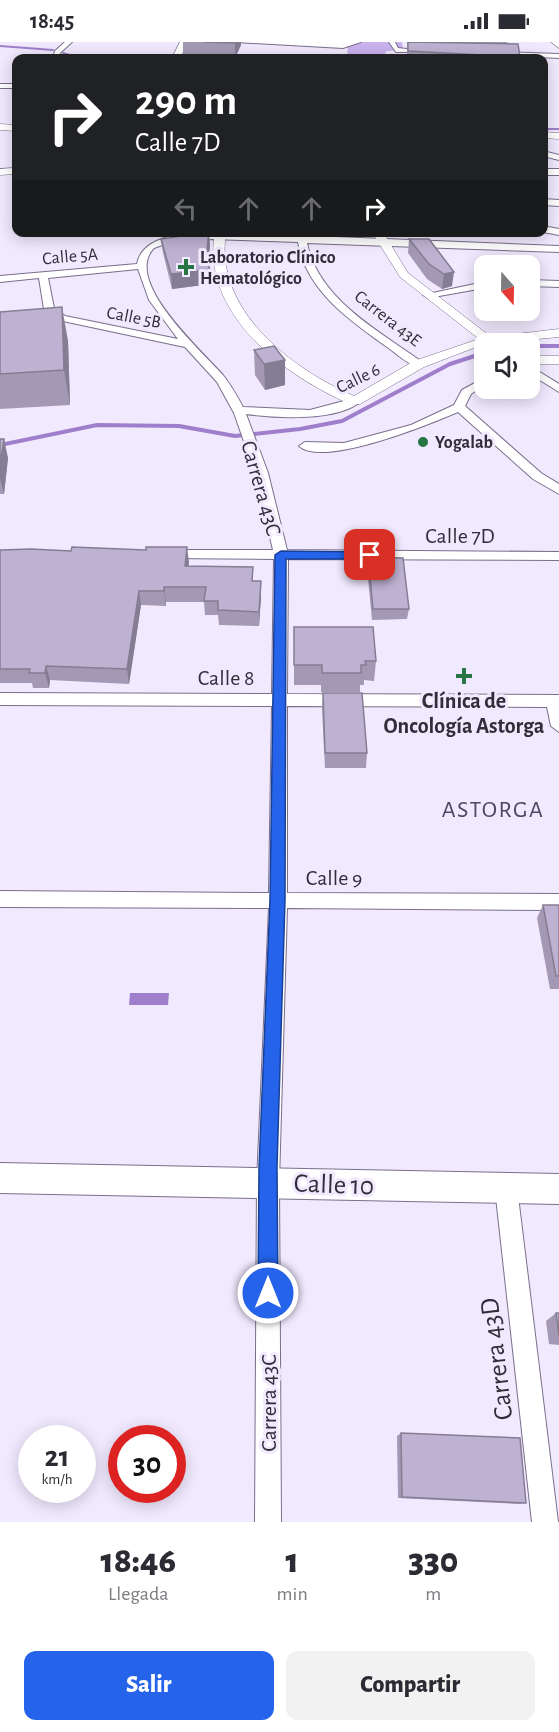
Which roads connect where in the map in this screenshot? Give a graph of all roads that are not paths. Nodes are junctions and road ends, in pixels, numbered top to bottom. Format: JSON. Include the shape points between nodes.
{"nodes":[{"id":1,"x":69,"y":42,"type":"edge"},
{"id":2,"x":238,"y":42,"type":"edge"},
{"id":3,"x":358,"y":42,"type":"edge"},
{"id":4,"x":392,"y":42,"type":"edge"},
{"id":5,"x":441,"y":52,"type":"edge"},
{"id":6,"x":57,"y":54,"type":"edge"},
{"id":7,"x":200,"y":237,"type":"edge"},
{"id":8,"x":220,"y":237,"type":"edge"},
{"id":9,"x":253,"y":237,"type":"edge"},
{"id":10,"x":380,"y":237,"type":"edge"},
{"id":11,"x":302,"y":240,"type":"junction"},
{"id":12,"x":559,"y":249,"type":"edge"},
{"id":13,"x":142,"y":266,"type":"junction"},
{"id":14,"x":43,"y":275,"type":"junction"},
{"id":15,"x":0,"y":279,"type":"edge"},
{"id":16,"x":540,"y":283,"type":"edge"},
{"id":17,"x":559,"y":284,"type":"edge"},
{"id":18,"x":474,"y":287,"type":"edge"},
{"id":19,"x":428,"y":295,"type":"junction"},
{"id":20,"x":479,"y":333,"type":"edge"},
{"id":21,"x":559,"y":333,"type":"edge"},
{"id":22,"x":540,"y":336,"type":"edge"},
{"id":23,"x":188,"y":344,"type":"junction"},
{"id":24,"x":474,"y":347,"type":"edge"},
{"id":25,"x":540,"y":360,"type":"edge"},
{"id":26,"x":559,"y":360,"type":"edge"},
{"id":27,"x":418,"y":364,"type":"junction"},
{"id":28,"x":540,"y":376,"type":"edge"},
{"id":29,"x":474,"y":387,"type":"edge"},
{"id":30,"x":559,"y":389,"type":"edge"},
{"id":31,"x":355,"y":402,"type":"junction"},
{"id":32,"x":459,"y":407,"type":"junction"},
{"id":33,"x":239,"y":414,"type":"junction"},
{"id":34,"x":305,"y":446,"type":"dead end"},
{"id":35,"x":559,"y":490,"type":"edge"},
{"id":36,"x":151,"y":554,"type":"edge"},
{"id":37,"x":281,"y":555,"type":"junction"},
{"id":38,"x":559,"y":556,"type":"edge"},
{"id":39,"x":0,"y":699,"type":"edge"},
{"id":40,"x":279,"y":700,"type":"junction"},
{"id":41,"x":556,"y":700,"type":"edge"},
{"id":42,"x":559,"y":726,"type":"edge"},
{"id":43,"x":0,"y":899,"type":"edge"},
{"id":44,"x":278,"y":900,"type":"junction"},
{"id":45,"x":559,"y":902,"type":"edge"},
{"id":46,"x":0,"y":1178,"type":"edge"},
{"id":47,"x":268,"y":1182,"type":"junction"},
{"id":48,"x":506,"y":1188,"type":"junction"},
{"id":49,"x":559,"y":1189,"type":"edge"},
{"id":50,"x":268,"y":1522,"type":"edge"},
{"id":51,"x":545,"y":1522,"type":"edge"}],
"edges":[{"from":1,"to":6,"type":"street"},
{"from":2,"to":3,"type":"street","via":[[343,46]]},
{"from":4,"to":5,"type":"street","via":[[399,51]]},
{"from":7,"to":13,"type":"street","via":[[152,246],[145,251]]},
{"from":8,"to":31,"type":"street","via":[[220,264],[227,289],[246,321],[269,348],[333,392]]},
{"from":9,"to":11,"type":"street"},
{"from":10,"to":11,"type":"street"},
{"from":10,"to":12,"type":"street"},
{"from":10,"to":19,"type":"street","via":[[404,275]]},
{"from":11,"to":27,"type":"street","name":"Carrera 43E","via":[[302,253],[327,291],[352,315]]},
{"from":13,"to":14,"type":"street","name":"Calle 5A"},
{"from":13,"to":23,"type":"street","name":"Carrera 43C","via":[[155,300]]},
{"from":14,"to":15,"type":"street","name":"Calle 5A"},
{"from":14,"to":23,"type":"street","name":"Calle 5B","via":[[50,309],[62,318]]},
{"from":16,"to":17,"type":"street"},
{"from":18,"to":19,"type":"street"},
{"from":19,"to":20,"type":"street"},
{"from":21,"to":22,"type":"street","name":"Calle 6"},
{"from":23,"to":33,"type":"street","name":"Carrera 43C","via":[[211,366]]},
{"from":24,"to":27,"type":"street","name":"Calle 6"},
{"from":25,"to":26,"type":"street"},
{"from":27,"to":31,"type":"street","name":"Calle 6"},
{"from":28,"to":30,"type":"street"},
{"from":29,"to":32,"type":"street","via":[[466,392]]},
{"from":31,"to":33,"type":"street","name":"Calle 6","via":[[305,416]]},
{"from":32,"to":34,"type":"street","via":[[415,427],[361,443],[344,447]]},
{"from":32,"to":35,"type":"street","via":[[537,476]]},
{"from":33,"to":37,"type":"street","name":"Carrera 43C","via":[[274,513]]},
{"from":36,"to":37,"type":"street","name":"Calle 7D"},
{"from":37,"to":38,"type":"street","name":"Calle 7D"},
{"from":37,"to":40,"type":"street","name":"Carrera 43C"},
{"from":39,"to":40,"type":"street","name":"Calle 8"},
{"from":40,"to":41,"type":"street","name":"Calle 8"},
{"from":40,"to":44,"type":"street","name":"Carrera 43C"},
{"from":41,"to":42,"type":"street"},
{"from":43,"to":44,"type":"street","name":"Calle 9"},
{"from":44,"to":45,"type":"street","name":"Calle 9"},
{"from":44,"to":47,"type":"street","name":"Carrera 43C"},
{"from":46,"to":47,"type":"main road","name":"Calle 10"},
{"from":47,"to":48,"type":"main road","name":"Calle 10"},
{"from":47,"to":50,"type":"street","name":"Carrera 43C"},
{"from":48,"to":49,"type":"main road","name":"Calle 10"},
{"from":48,"to":51,"type":"street","name":"Carrera 43D"}]}
